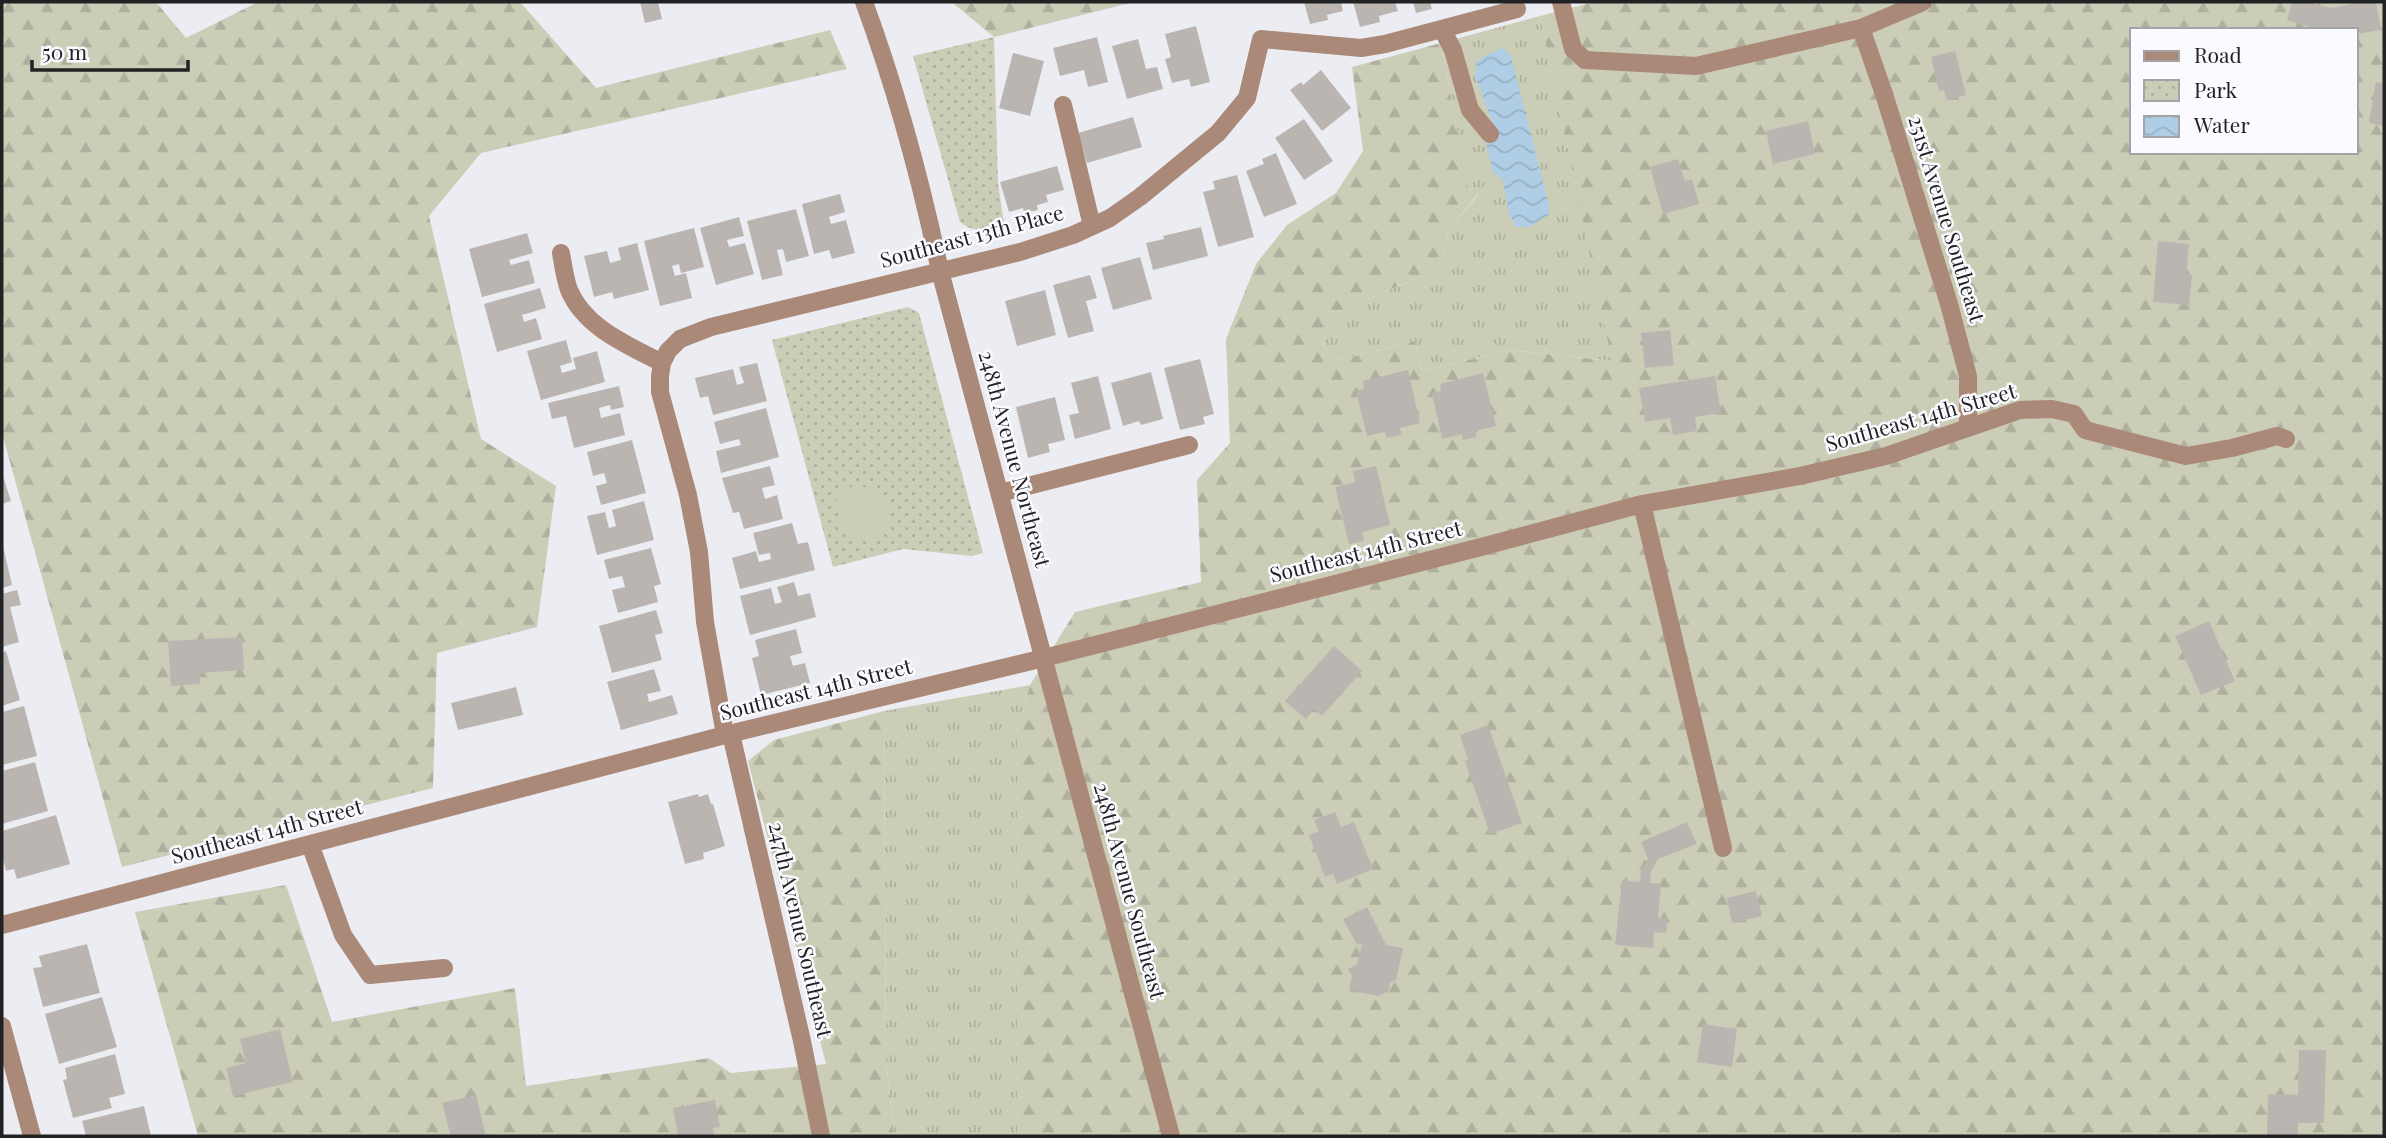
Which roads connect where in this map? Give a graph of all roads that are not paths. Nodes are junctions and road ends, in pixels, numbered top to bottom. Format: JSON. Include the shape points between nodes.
{"nodes":[{"id":1,"x":864,"y":2,"type":"edge"},
{"id":2,"x":1561,"y":2,"type":"edge"},
{"id":3,"x":1923,"y":2,"type":"edge"},
{"id":4,"x":1517,"y":9,"type":"dead end"},
{"id":5,"x":1861,"y":28,"type":"junction"},
{"id":6,"x":1442,"y":29,"type":"junction"},
{"id":7,"x":1063,"y":105,"type":"dead end"},
{"id":8,"x":1490,"y":134,"type":"dead end"},
{"id":9,"x":1092,"y":226,"type":"junction"},
{"id":10,"x":561,"y":253,"type":"dead end"},
{"id":11,"x":940,"y":271,"type":"junction"},
{"id":12,"x":662,"y":363,"type":"junction"},
{"id":13,"x":1968,"y":427,"type":"junction"},
{"id":14,"x":2286,"y":439,"type":"dead end"},
{"id":15,"x":1189,"y":445,"type":"dead end"},
{"id":16,"x":1000,"y":493,"type":"junction"},
{"id":17,"x":1642,"y":504,"type":"junction"},
{"id":18,"x":1044,"y":658,"type":"junction"},
{"id":19,"x":728,"y":734,"type":"junction"},
{"id":20,"x":310,"y":844,"type":"junction"},
{"id":21,"x":1723,"y":848,"type":"dead end"},
{"id":22,"x":2,"y":925,"type":"edge"},
{"id":23,"x":444,"y":968,"type":"dead end"},
{"id":24,"x":2,"y":1026,"type":"edge"},
{"id":25,"x":32,"y":1136,"type":"edge"},
{"id":26,"x":821,"y":1136,"type":"edge"},
{"id":27,"x":1171,"y":1136,"type":"edge"}],
"edges":[{"from":1,"to":11,"type":"street","name":"248th Avenue Northeast","via":[[928,215]]},
{"from":2,"to":5,"type":"street","via":[[1573,49],[1585,60],[1696,66]]},
{"from":3,"to":5,"type":"street"},
{"from":4,"to":6,"type":"street"},
{"from":5,"to":13,"type":"street","name":"251st Avenue Southeast","via":[[1968,376]]},
{"from":6,"to":8,"type":"street","via":[[1453,50],[1470,110]]},
{"from":6,"to":9,"type":"street","name":"Southeast 13th Place","via":[[1360,48],[1261,39],[1247,99],[1218,133],[1140,197]]},
{"from":7,"to":9,"type":"street"},
{"from":9,"to":11,"type":"street","name":"Southeast 13th Place","via":[[1020,252]]},
{"from":10,"to":12,"type":"street","via":[[579,309],[601,329]]},
{"from":11,"to":12,"type":"street","name":"Southeast 13th Place","via":[[711,327],[680,340]]},
{"from":11,"to":16,"type":"street","name":"248th Avenue Northeast"},
{"from":12,"to":19,"type":"street","name":"247th Avenue Southeast","via":[[660,391],[695,529],[705,622]]},
{"from":13,"to":14,"type":"street","name":"Southeast 14th Street","via":[[2020,410],[2052,409],[2074,414],[2085,430],[2186,456],[2277,436]]},
{"from":13,"to":17,"type":"street","name":"Southeast 14th Street","via":[[1886,456]]},
{"from":15,"to":16,"type":"street"},
{"from":16,"to":18,"type":"street","name":"248th Avenue Northeast"},
{"from":17,"to":18,"type":"street","name":"Southeast 14th Street"},
{"from":17,"to":21,"type":"street"},
{"from":18,"to":19,"type":"street","name":"Southeast 14th Street"},
{"from":18,"to":27,"type":"street","name":"248th Avenue Southeast"},
{"from":19,"to":20,"type":"street","name":"Southeast 14th Street"},
{"from":19,"to":26,"type":"street","name":"247th Avenue Southeast"},
{"from":20,"to":22,"type":"street","name":"Southeast 14th Street"},
{"from":20,"to":23,"type":"street","via":[[343,935],[370,975]]},
{"from":24,"to":25,"type":"street"}]}
